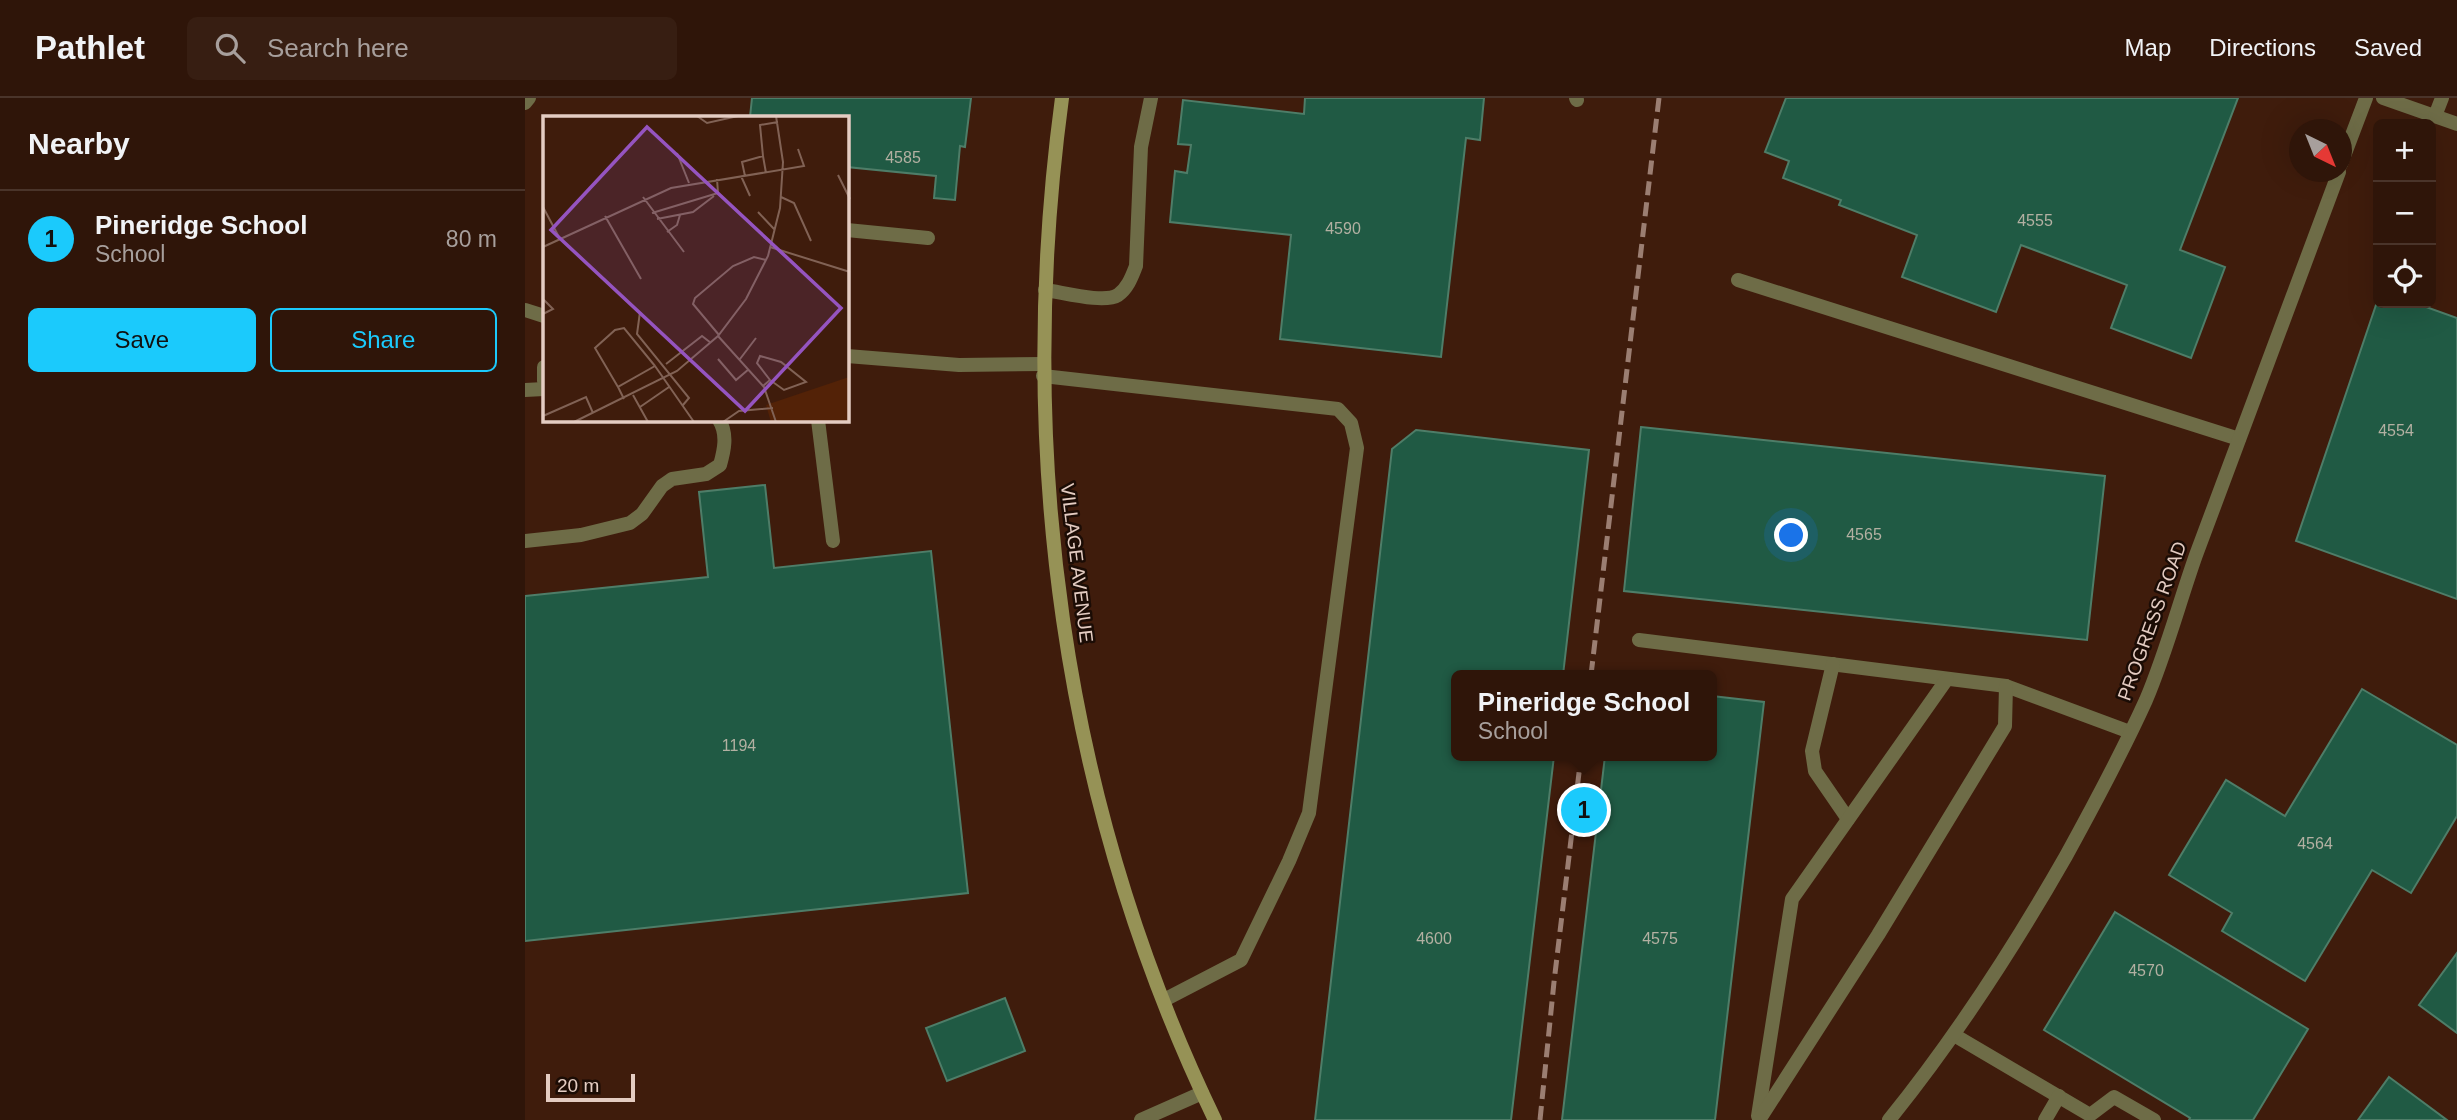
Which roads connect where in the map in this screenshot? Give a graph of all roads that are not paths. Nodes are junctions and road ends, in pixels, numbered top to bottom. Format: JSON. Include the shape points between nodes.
{"nodes":[{"id":1,"x":529,"y":98,"type":"edge"},
{"id":2,"x":1062,"y":98,"type":"edge"},
{"id":3,"x":1151,"y":98,"type":"edge"},
{"id":4,"x":2366,"y":98,"type":"edge"},
{"id":5,"x":2383,"y":98,"type":"edge"},
{"id":6,"x":2442,"y":98,"type":"edge"},
{"id":7,"x":525,"y":103,"type":"edge"},
{"id":8,"x":2435,"y":116,"type":"junction"},
{"id":9,"x":2457,"y":124,"type":"edge"},
{"id":10,"x":2352,"y":135,"type":"edge"},
{"id":11,"x":2335,"y":182,"type":"edge"},
{"id":12,"x":849,"y":230,"type":"edge"},
{"id":13,"x":928,"y":238,"type":"dead end"},
{"id":14,"x":1738,"y":280,"type":"dead end"},
{"id":15,"x":1045,"y":290,"type":"junction"},
{"id":16,"x":525,"y":310,"type":"edge"},
{"id":17,"x":543,"y":316,"type":"edge"},
{"id":18,"x":849,"y":356,"type":"edge"},
{"id":19,"x":1043,"y":370,"type":"junction"},
{"id":20,"x":543,"y":389,"type":"edge"},
{"id":21,"x":525,"y":390,"type":"edge"},
{"id":22,"x":720,"y":422,"type":"edge"},
{"id":23,"x":818,"y":422,"type":"edge"},
{"id":24,"x":2239,"y":439,"type":"junction"},
{"id":25,"x":525,"y":541,"type":"edge"},
{"id":26,"x":833,"y":541,"type":"dead end"},
{"id":27,"x":1639,"y":640,"type":"dead end"},
{"id":28,"x":1833,"y":664,"type":"junction"},
{"id":29,"x":1947,"y":679,"type":"junction"},
{"id":30,"x":2006,"y":686,"type":"junction"},
{"id":31,"x":2130,"y":732,"type":"junction"},
{"id":32,"x":1848,"y":819,"type":"junction"},
{"id":33,"x":1164,"y":1000,"type":"junction"},
{"id":34,"x":1954,"y":1035,"type":"junction"},
{"id":35,"x":1202,"y":1093,"type":"junction"},
{"id":36,"x":2059,"y":1097,"type":"junction"},
{"id":37,"x":1141,"y":1120,"type":"edge"},
{"id":38,"x":1215,"y":1120,"type":"edge"},
{"id":39,"x":1758,"y":1120,"type":"edge"},
{"id":40,"x":1889,"y":1120,"type":"edge"},
{"id":41,"x":2045,"y":1120,"type":"edge"},
{"id":42,"x":2154,"y":1120,"type":"edge"}],
"edges":[{"from":1,"to":7,"type":"street"},
{"from":2,"to":15,"type":"street","name":"VILLAGE AVENUE"},
{"from":3,"to":15,"type":"street","via":[[1141,147],[1136,265],[1130,282],[1118,295],[1104,299]]},
{"from":4,"to":10,"type":"street"},
{"from":5,"to":8,"type":"street"},
{"from":6,"to":8,"type":"street"},
{"from":8,"to":9,"type":"street"},
{"from":11,"to":24,"type":"street","name":"PROGRESS ROAD"},
{"from":12,"to":13,"type":"street"},
{"from":14,"to":24,"type":"street"},
{"from":15,"to":19,"type":"street","name":"VILLAGE AVENUE"},
{"from":16,"to":17,"type":"street"},
{"from":18,"to":19,"type":"street"},
{"from":19,"to":33,"type":"street","name":"VILLAGE AVENUE","via":[[1056,582],[1076,702],[1105,821]]},
{"from":19,"to":33,"type":"street","via":[[1338,409],[1351,423],[1357,448],[1309,813],[1241,960]]},
{"from":20,"to":21,"type":"street"},
{"from":22,"to":25,"type":"street","via":[[724,450],[720,465],[706,474],[672,479],[630,523],[581,535]]},
{"from":23,"to":26,"type":"street"},
{"from":24,"to":31,"type":"street","name":"PROGRESS ROAD","via":[[2160,664]]},
{"from":27,"to":28,"type":"street"},
{"from":28,"to":29,"type":"street"},
{"from":28,"to":32,"type":"street","via":[[1812,751],[1815,771]]},
{"from":29,"to":30,"type":"street"},
{"from":29,"to":32,"type":"street"},
{"from":30,"to":31,"type":"street"},
{"from":30,"to":39,"type":"street","via":[[2005,726]]},
{"from":31,"to":34,"type":"street","name":"PROGRESS ROAD","via":[[2032,916]]},
{"from":32,"to":39,"type":"street","via":[[1792,899]]},
{"from":33,"to":35,"type":"street","name":"VILLAGE AVENUE"},
{"from":34,"to":36,"type":"street"},
{"from":34,"to":40,"type":"street","name":"PROGRESS ROAD"},
{"from":35,"to":37,"type":"street"},
{"from":35,"to":38,"type":"street","name":"VILLAGE AVENUE"},
{"from":36,"to":41,"type":"street"},
{"from":36,"to":42,"type":"street","via":[[2090,1115],[2114,1097]]}]}
